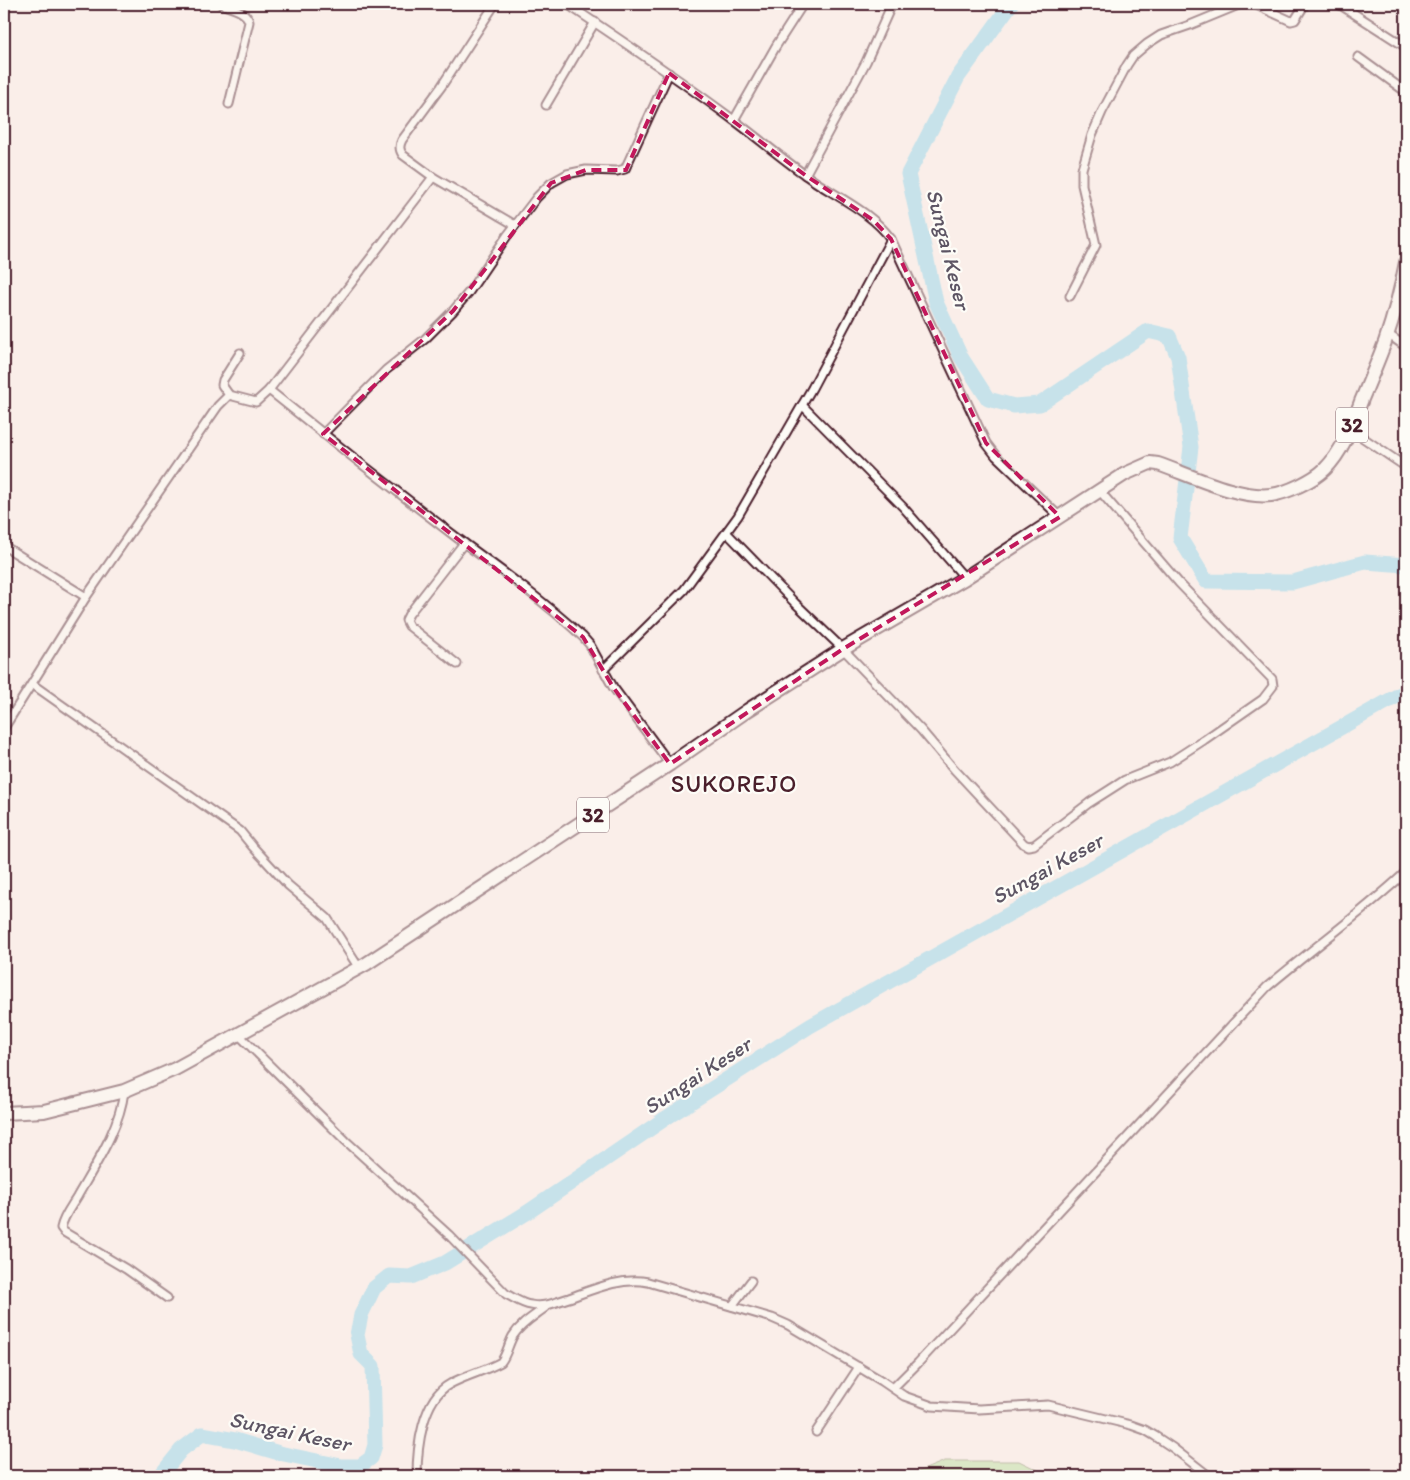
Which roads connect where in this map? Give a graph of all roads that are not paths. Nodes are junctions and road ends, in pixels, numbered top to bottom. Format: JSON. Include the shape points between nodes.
{"nodes":[{"id":1,"x":221,"y":4,"type":"edge"},
{"id":2,"x":495,"y":4,"type":"edge"},
{"id":3,"x":569,"y":4,"type":"edge"},
{"id":4,"x":803,"y":4,"type":"edge"},
{"id":5,"x":892,"y":4,"type":"edge"},
{"id":6,"x":1241,"y":4,"type":"edge"},
{"id":7,"x":1254,"y":4,"type":"edge"},
{"id":8,"x":1306,"y":4,"type":"edge"},
{"id":9,"x":1339,"y":4,"type":"edge"},
{"id":10,"x":595,"y":22,"type":"junction"},
{"id":11,"x":1406,"y":47,"type":"edge"},
{"id":12,"x":1358,"y":57,"type":"dead end"},
{"id":13,"x":669,"y":73,"type":"junction"},
{"id":14,"x":1406,"y":92,"type":"edge"},
{"id":15,"x":229,"y":104,"type":"dead end"},
{"id":16,"x":546,"y":105,"type":"dead end"},
{"id":17,"x":734,"y":120,"type":"junction"},
{"id":18,"x":805,"y":175,"type":"junction"},
{"id":19,"x":433,"y":177,"type":"junction"},
{"id":20,"x":516,"y":225,"type":"junction"},
{"id":21,"x":891,"y":240,"type":"junction"},
{"id":22,"x":1406,"y":262,"type":"edge"},
{"id":23,"x":1070,"y":296,"type":"dead end"},
{"id":24,"x":1388,"y":334,"type":"junction"},
{"id":25,"x":1406,"y":347,"type":"edge"},
{"id":26,"x":240,"y":353,"type":"dead end"},
{"id":27,"x":269,"y":390,"type":"junction"},
{"id":28,"x":229,"y":395,"type":"junction"},
{"id":29,"x":802,"y":405,"type":"junction"},
{"id":30,"x":1350,"y":429,"type":"junction"},
{"id":31,"x":323,"y":434,"type":"junction"},
{"id":32,"x":1406,"y":467,"type":"edge"},
{"id":33,"x":1099,"y":490,"type":"junction"},
{"id":34,"x":1060,"y":517,"type":"junction"},
{"id":35,"x":727,"y":533,"type":"junction"},
{"id":36,"x":464,"y":543,"type":"junction"},
{"id":37,"x":4,"y":546,"type":"edge"},
{"id":38,"x":965,"y":578,"type":"junction"},
{"id":39,"x":86,"y":597,"type":"junction"},
{"id":40,"x":843,"y":649,"type":"junction"},
{"id":41,"x":457,"y":664,"type":"dead end"},
{"id":42,"x":602,"y":670,"type":"junction"},
{"id":43,"x":32,"y":684,"type":"junction"},
{"id":44,"x":4,"y":728,"type":"edge"},
{"id":45,"x":670,"y":764,"type":"junction"},
{"id":46,"x":1406,"y":872,"type":"edge"},
{"id":47,"x":359,"y":968,"type":"junction"},
{"id":48,"x":238,"y":1034,"type":"junction"},
{"id":49,"x":124,"y":1092,"type":"junction"},
{"id":50,"x":4,"y":1112,"type":"edge"},
{"id":51,"x":751,"y":1281,"type":"dead end"},
{"id":52,"x":167,"y":1298,"type":"dead end"},
{"id":53,"x":547,"y":1306,"type":"junction"},
{"id":54,"x":732,"y":1306,"type":"junction"},
{"id":55,"x":859,"y":1367,"type":"junction"},
{"id":56,"x":893,"y":1388,"type":"junction"},
{"id":57,"x":816,"y":1432,"type":"dead end"},
{"id":58,"x":417,"y":1476,"type":"edge"},
{"id":59,"x":1209,"y":1476,"type":"edge"}],
"edges":[{"from":1,"to":15,"type":"street","via":[[249,18]]},
{"from":2,"to":19,"type":"street","via":[[400,144],[403,155]]},
{"from":3,"to":10,"type":"street"},
{"from":4,"to":17,"type":"street"},
{"from":5,"to":18,"type":"street","via":[[866,62]]},
{"from":6,"to":23,"type":"street","via":[[1162,35],[1133,56],[1127,65],[1092,135],[1082,169],[1082,185],[1096,245]]},
{"from":7,"to":8,"type":"street","via":[[1291,21]]},
{"from":9,"to":11,"type":"street"},
{"from":10,"to":13,"type":"street"},
{"from":10,"to":16,"type":"street"},
{"from":12,"to":14,"type":"street"},
{"from":13,"to":17,"type":"street"},
{"from":13,"to":20,"type":"street","via":[[626,169],[567,174],[537,197]]},
{"from":17,"to":18,"type":"street"},
{"from":18,"to":21,"type":"street","via":[[873,220]]},
{"from":19,"to":20,"type":"street"},
{"from":19,"to":27,"type":"street"},
{"from":20,"to":31,"type":"street","via":[[452,311],[426,339],[386,370]]},
{"from":21,"to":29,"type":"street"},
{"from":21,"to":34,"type":"street","via":[[986,443]]},
{"from":22,"to":24,"type":"highway","number":"32"},
{"from":24,"to":25,"type":"street"},
{"from":24,"to":30,"type":"highway","number":"32"},
{"from":26,"to":28,"type":"street","via":[[222,383]]},
{"from":27,"to":28,"type":"street","via":[[256,402]]},
{"from":27,"to":31,"type":"street"},
{"from":28,"to":39,"type":"street","via":[[212,413]]},
{"from":29,"to":35,"type":"street"},
{"from":29,"to":38,"type":"street","via":[[904,507]]},
{"from":30,"to":32,"type":"street"},
{"from":30,"to":33,"type":"highway","number":"32","via":[[1332,461],[1318,475],[1272,495],[1239,492],[1150,463]]},
{"from":31,"to":36,"type":"street"},
{"from":33,"to":34,"type":"highway","number":"32"},
{"from":33,"to":40,"type":"street","via":[[1179,583],[1273,682],[1263,699],[1170,762],[1125,780],[1034,845],[1025,845]]},
{"from":34,"to":38,"type":"highway","number":"32"},
{"from":35,"to":40,"type":"street"},
{"from":35,"to":42,"type":"street","via":[[684,590]]},
{"from":36,"to":41,"type":"street","via":[[406,620],[409,626]]},
{"from":36,"to":42,"type":"street","via":[[503,570],[584,637]]},
{"from":37,"to":39,"type":"street"},
{"from":38,"to":40,"type":"highway","number":"32"},
{"from":39,"to":43,"type":"street"},
{"from":40,"to":45,"type":"highway","number":"32"},
{"from":42,"to":45,"type":"street"},
{"from":43,"to":44,"type":"street"},
{"from":43,"to":47,"type":"street","via":[[240,830],[288,885],[327,918]]},
{"from":45,"to":47,"type":"highway","number":"32"},
{"from":46,"to":56,"type":"street","via":[[1267,986]]},
{"from":47,"to":48,"type":"highway","number":"32"},
{"from":48,"to":49,"type":"highway","number":"32","via":[[175,1069]]},
{"from":48,"to":53,"type":"street","via":[[346,1141],[449,1235],[506,1294],[531,1306]]},
{"from":49,"to":50,"type":"highway","number":"32","via":[[44,1110]]},
{"from":49,"to":52,"type":"street","via":[[117,1122],[61,1228]]},
{"from":51,"to":54,"type":"street"},
{"from":53,"to":54,"type":"street","via":[[611,1284],[634,1280]]},
{"from":53,"to":58,"type":"street","via":[[513,1336],[501,1362],[450,1384],[433,1401],[417,1452]]},
{"from":54,"to":55,"type":"street","via":[[788,1325]]},
{"from":55,"to":56,"type":"street"},
{"from":55,"to":57,"type":"street"},
{"from":56,"to":59,"type":"street","via":[[904,1396],[932,1406],[979,1409],[1048,1405],[1131,1425],[1156,1436]]}]}
